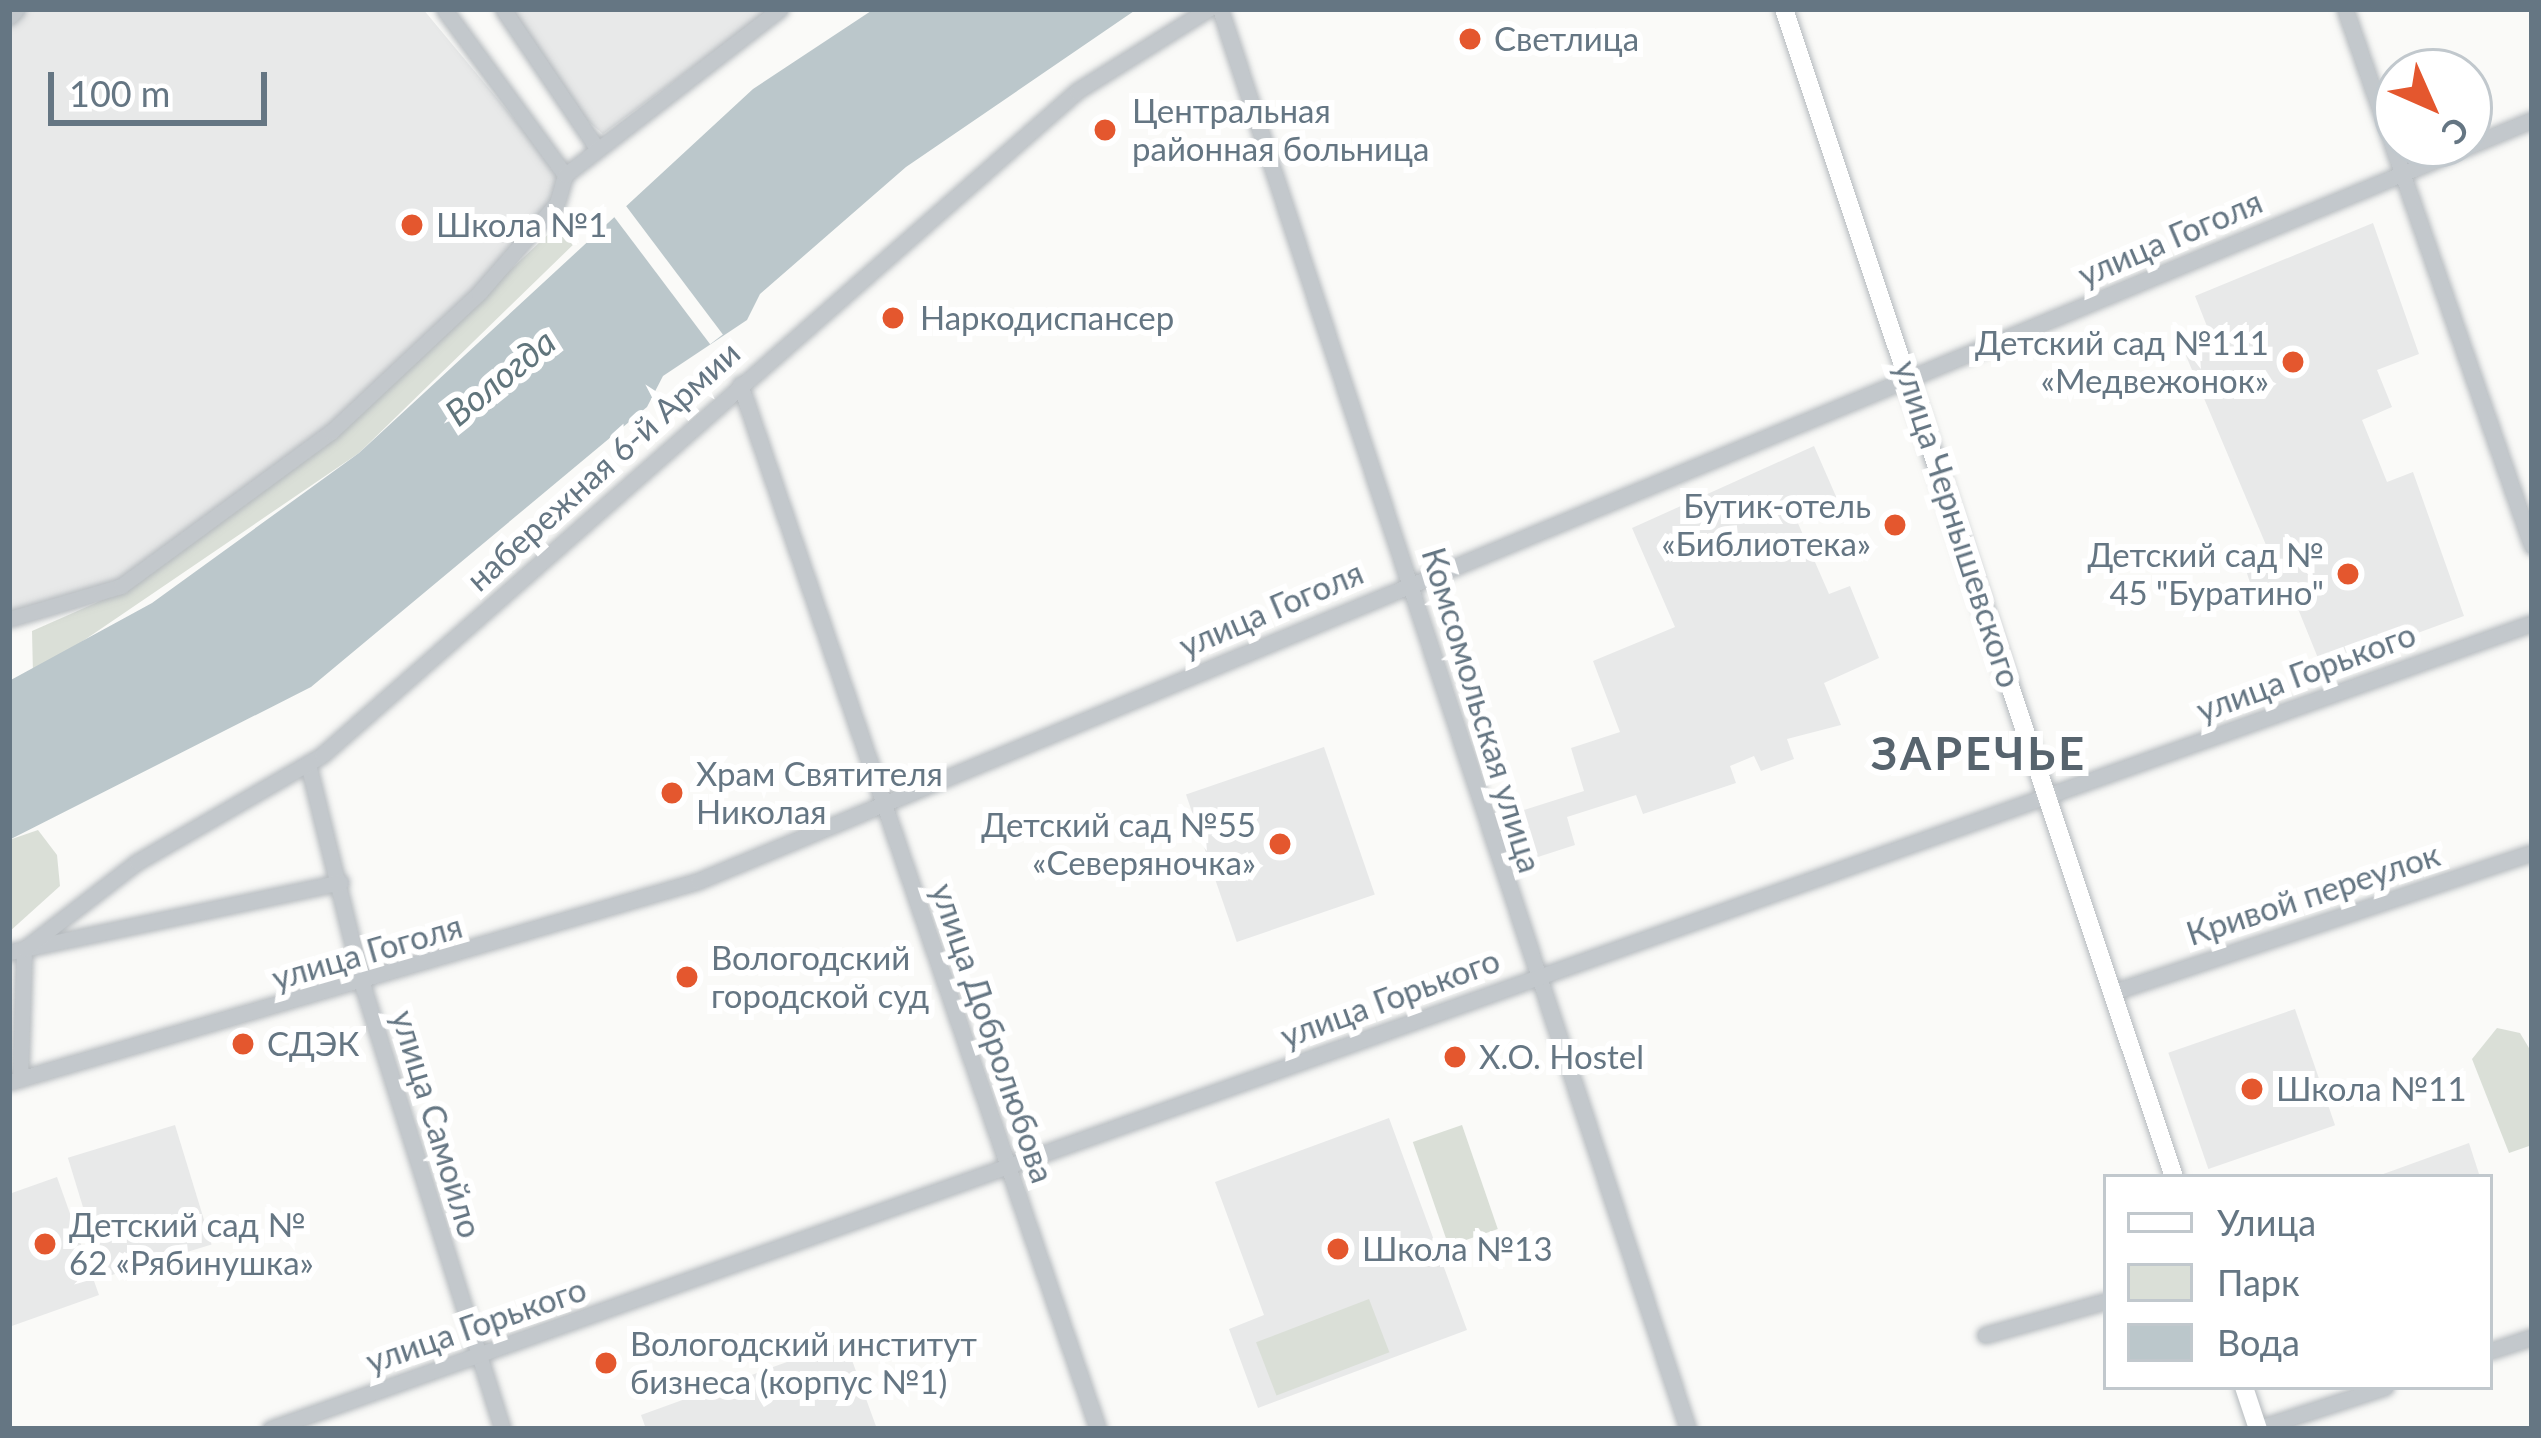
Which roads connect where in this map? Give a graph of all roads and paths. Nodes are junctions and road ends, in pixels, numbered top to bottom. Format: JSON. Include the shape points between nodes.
{"nodes":[{"id":1,"x":17,"y":9,"type":"edge"},
{"id":2,"x":445,"y":9,"type":"edge"},
{"id":3,"x":502,"y":9,"type":"edge"},
{"id":4,"x":780,"y":9,"type":"edge"},
{"id":5,"x":1208,"y":9,"type":"edge"},
{"id":6,"x":1220,"y":9,"type":"edge"},
{"id":7,"x":1784,"y":9,"type":"edge"},
{"id":8,"x":2345,"y":9,"type":"edge"},
{"id":9,"x":9,"y":17,"type":"edge"},
{"id":10,"x":2532,"y":119,"type":"edge"},
{"id":11,"x":596,"y":147,"type":"junction"},
{"id":12,"x":2404,"y":173,"type":"junction"},
{"id":13,"x":565,"y":175,"type":"junction"},
{"id":14,"x":1910,"y":378,"type":"junction"},
{"id":15,"x":740,"y":384,"type":"junction"},
{"id":16,"x":2532,"y":546,"type":"edge"},
{"id":17,"x":1412,"y":582,"type":"junction"},
{"id":18,"x":9,"y":619,"type":"edge"},
{"id":19,"x":2532,"y":623,"type":"edge"},
{"id":20,"x":308,"y":764,"type":"junction"},
{"id":21,"x":2048,"y":795,"type":"junction"},
{"id":22,"x":884,"y":803,"type":"junction"},
{"id":23,"x":2532,"y":853,"type":"edge"},
{"id":24,"x":341,"y":882,"type":"junction"},
{"id":25,"x":16,"y":951,"type":"edge"},
{"id":26,"x":1532,"y":978,"type":"junction"},
{"id":27,"x":363,"y":987,"type":"junction"},
{"id":28,"x":2113,"y":992,"type":"junction"},
{"id":29,"x":15,"y":1081,"type":"edge"},
{"id":30,"x":1007,"y":1170,"type":"junction"},
{"id":31,"x":2173,"y":1174,"type":"edge"},
{"id":32,"x":2103,"y":1302,"type":"edge"},
{"id":33,"x":1984,"y":1334,"type":"dead end"},
{"id":34,"x":2532,"y":1337,"type":"edge"},
{"id":35,"x":2493,"y":1350,"type":"edge"},
{"id":36,"x":478,"y":1356,"type":"junction"},
{"id":37,"x":2245,"y":1390,"type":"edge"},
{"id":38,"x":2376,"y":1390,"type":"edge"},
{"id":39,"x":270,"y":1429,"type":"edge"},
{"id":40,"x":502,"y":1429,"type":"edge"},
{"id":41,"x":1098,"y":1429,"type":"edge"},
{"id":42,"x":1688,"y":1429,"type":"edge"},
{"id":43,"x":2257,"y":1429,"type":"edge"}],
"edges":[{"from":1,"to":9,"type":"street"},
{"from":2,"to":13,"type":"street"},
{"from":3,"to":11,"type":"street"},
{"from":4,"to":11,"type":"street"},
{"from":5,"to":15,"type":"street","name":"набережная 6-й Армии","via":[[1077,91]]},
{"from":6,"to":17,"type":"street","name":"Комсомольская улица"},
{"from":7,"to":14,"type":"main road","name":"улица Чернышевского"},
{"from":8,"to":12,"type":"street"},
{"from":10,"to":12,"type":"street","name":"улица Гоголя"},
{"from":11,"to":13,"type":"street"},
{"from":12,"to":14,"type":"street","name":"улица Гоголя"},
{"from":12,"to":16,"type":"street"},
{"from":13,"to":18,"type":"street","via":[[557,202],[479,293],[331,432],[121,586]]},
{"from":14,"to":17,"type":"street","name":"улица Гоголя"},
{"from":14,"to":21,"type":"main road","name":"улица Чернышевского"},
{"from":15,"to":20,"type":"street","name":"набережная 6-й Армии"},
{"from":15,"to":22,"type":"street","name":"улица Добролюбова"},
{"from":17,"to":22,"type":"street","name":"улица Гоголя"},
{"from":17,"to":26,"type":"street","name":"Комсомольская улица"},
{"from":19,"to":21,"type":"street","name":"улица Горького"},
{"from":20,"to":24,"type":"street","name":"улица Самойло"},
{"from":20,"to":25,"type":"street","name":"набережная 6-й Армии","via":[[137,862]]},
{"from":21,"to":26,"type":"street","name":"улица Горького"},
{"from":21,"to":28,"type":"main road","name":"улица Чернышевского"},
{"from":22,"to":27,"type":"street","name":"улица Гоголя","via":[[698,881]]},
{"from":22,"to":30,"type":"street","name":"улица Добролюбова"},
{"from":23,"to":28,"type":"street","name":"Кривой переулок"},
{"from":24,"to":25,"type":"street"},
{"from":24,"to":27,"type":"street","name":"улица Самойло"},
{"from":25,"to":29,"type":"street"},
{"from":26,"to":30,"type":"street","name":"улица Горького"},
{"from":26,"to":42,"type":"street","name":"Комсомольская улица"},
{"from":27,"to":29,"type":"street","name":"улица Гоголя"},
{"from":27,"to":36,"type":"street","name":"улица Самойло"},
{"from":28,"to":31,"type":"main road","name":"улица Чернышевского"},
{"from":30,"to":36,"type":"street","name":"улица Горького"},
{"from":30,"to":41,"type":"street","name":"улица Добролюбова"},
{"from":32,"to":33,"type":"street"},
{"from":34,"to":35,"type":"street"},
{"from":36,"to":39,"type":"street","name":"улица Горького"},
{"from":36,"to":40,"type":"street","name":"улица Самойло"},
{"from":37,"to":43,"type":"main road"},
{"from":38,"to":43,"type":"street"}]}
